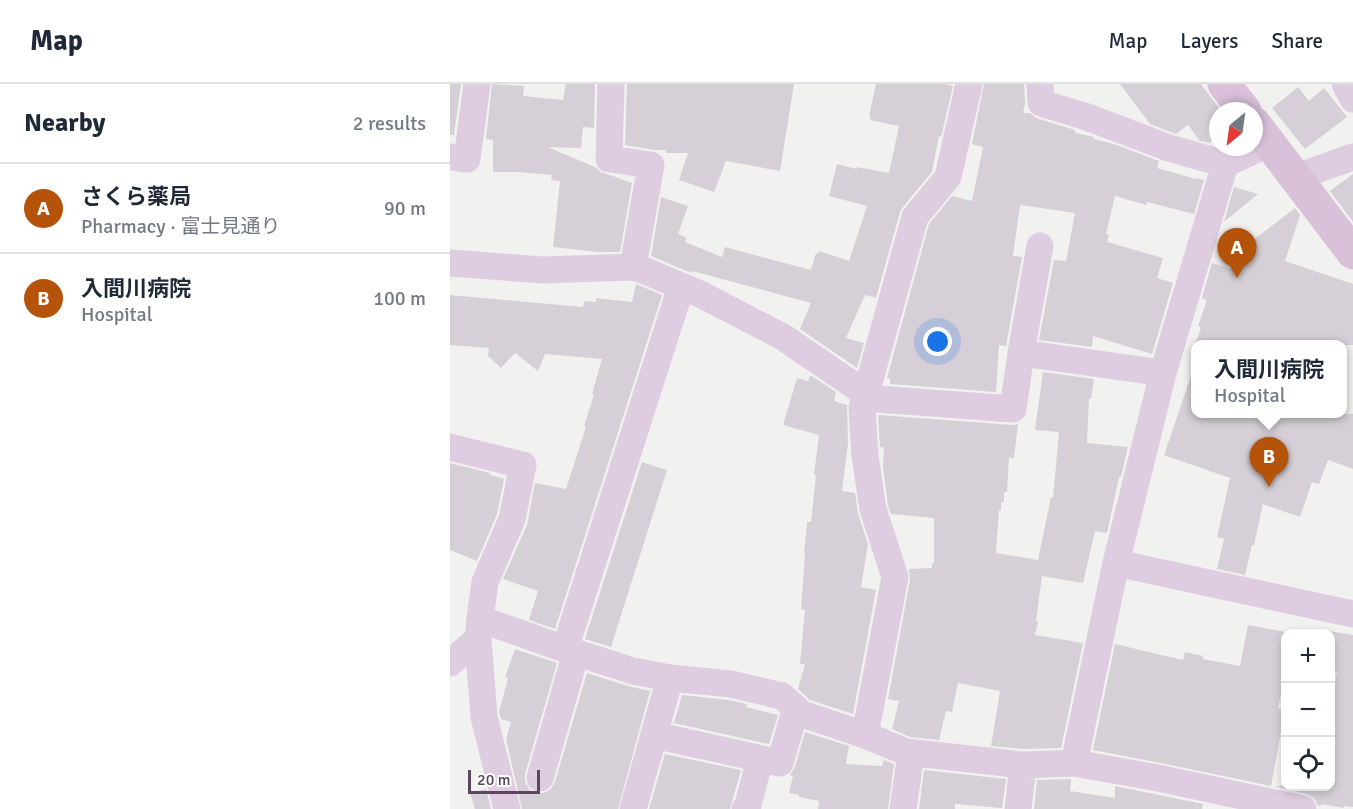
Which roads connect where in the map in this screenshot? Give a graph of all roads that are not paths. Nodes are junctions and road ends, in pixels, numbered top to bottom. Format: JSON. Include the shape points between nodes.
{"nodes":[{"id":1,"x":477,"y":84,"type":"edge"},
{"id":2,"x":612,"y":84,"type":"edge"},
{"id":3,"x":969,"y":84,"type":"edge"},
{"id":4,"x":1040,"y":84,"type":"edge"},
{"id":5,"x":1224,"y":84,"type":"edge"},
{"id":6,"x":1238,"y":102,"type":"edge"},
{"id":7,"x":1263,"y":134,"type":"edge"},
{"id":8,"x":1235,"y":156,"type":"edge"},
{"id":9,"x":450,"y":157,"type":"edge"},
{"id":10,"x":1353,"y":157,"type":"edge"},
{"id":11,"x":1225,"y":164,"type":"junction"},
{"id":12,"x":1296,"y":177,"type":"junction"},
{"id":13,"x":1040,"y":246,"type":"dead end"},
{"id":14,"x":1353,"y":254,"type":"edge"},
{"id":15,"x":450,"y":263,"type":"edge"},
{"id":16,"x":633,"y":267,"type":"junction"},
{"id":17,"x":681,"y":287,"type":"junction"},
{"id":18,"x":1021,"y":353,"type":"junction"},
{"id":19,"x":1163,"y":373,"type":"junction"},
{"id":20,"x":864,"y":396,"type":"junction"},
{"id":21,"x":450,"y":447,"type":"edge"},
{"id":22,"x":1116,"y":563,"type":"junction"},
{"id":23,"x":1353,"y":614,"type":"edge"},
{"id":24,"x":479,"y":629,"type":"junction"},
{"id":25,"x":570,"y":651,"type":"junction"},
{"id":26,"x":450,"y":663,"type":"edge"},
{"id":27,"x":670,"y":678,"type":"junction"},
{"id":28,"x":796,"y":708,"type":"junction"},
{"id":29,"x":654,"y":735,"type":"junction"},
{"id":30,"x":865,"y":735,"type":"junction"},
{"id":31,"x":911,"y":753,"type":"junction"},
{"id":32,"x":760,"y":759,"type":"junction"},
{"id":33,"x":1074,"y":763,"type":"junction"},
{"id":34,"x":1023,"y":765,"type":"junction"},
{"id":35,"x":540,"y":778,"type":"dead end"},
{"id":36,"x":507,"y":809,"type":"edge"},
{"id":37,"x":633,"y":809,"type":"edge"},
{"id":38,"x":745,"y":809,"type":"edge"},
{"id":39,"x":903,"y":809,"type":"edge"},
{"id":40,"x":1018,"y":809,"type":"edge"},
{"id":41,"x":1303,"y":809,"type":"edge"}],
"edges":[{"from":1,"to":9,"type":"street","via":[[466,159]]},
{"from":2,"to":16,"type":"street","via":[[609,159],[651,165]]},
{"from":3,"to":20,"type":"street","via":[[948,177],[915,217]]},
{"from":4,"to":11,"type":"street","via":[[1041,103]]},
{"from":5,"to":6,"type":"street"},
{"from":7,"to":12,"type":"street"},
{"from":8,"to":11,"type":"street"},
{"from":10,"to":12,"type":"street"},
{"from":11,"to":19,"type":"street"},
{"from":12,"to":14,"type":"street"},
{"from":13,"to":18,"type":"street"},
{"from":15,"to":16,"type":"street","via":[[542,270]]},
{"from":16,"to":17,"type":"street"},
{"from":17,"to":20,"type":"street","via":[[783,337]]},
{"from":17,"to":25,"type":"street"},
{"from":18,"to":19,"type":"street"},
{"from":18,"to":20,"type":"street","via":[[1013,409]]},
{"from":19,"to":22,"type":"street"},
{"from":20,"to":30,"type":"street","via":[[865,456],[873,509],[895,578]]},
{"from":21,"to":24,"type":"street","via":[[523,465],[512,519],[485,582]]},
{"from":22,"to":23,"type":"street"},
{"from":22,"to":33,"type":"street"},
{"from":24,"to":25,"type":"street"},
{"from":24,"to":26,"type":"street"},
{"from":24,"to":36,"type":"street","via":[[484,717]]},
{"from":25,"to":27,"type":"street"},
{"from":25,"to":35,"type":"street"},
{"from":27,"to":28,"type":"street","via":[[731,684],[782,696]]},
{"from":27,"to":29,"type":"street"},
{"from":28,"to":30,"type":"street","via":[[802,714]]},
{"from":28,"to":32,"type":"street","via":[[780,763]]},
{"from":29,"to":32,"type":"street"},
{"from":29,"to":37,"type":"street"},
{"from":30,"to":31,"type":"street"},
{"from":31,"to":34,"type":"street"},
{"from":31,"to":39,"type":"street"},
{"from":32,"to":38,"type":"street"},
{"from":33,"to":34,"type":"street"},
{"from":33,"to":41,"type":"street"},
{"from":34,"to":40,"type":"street"}]}
